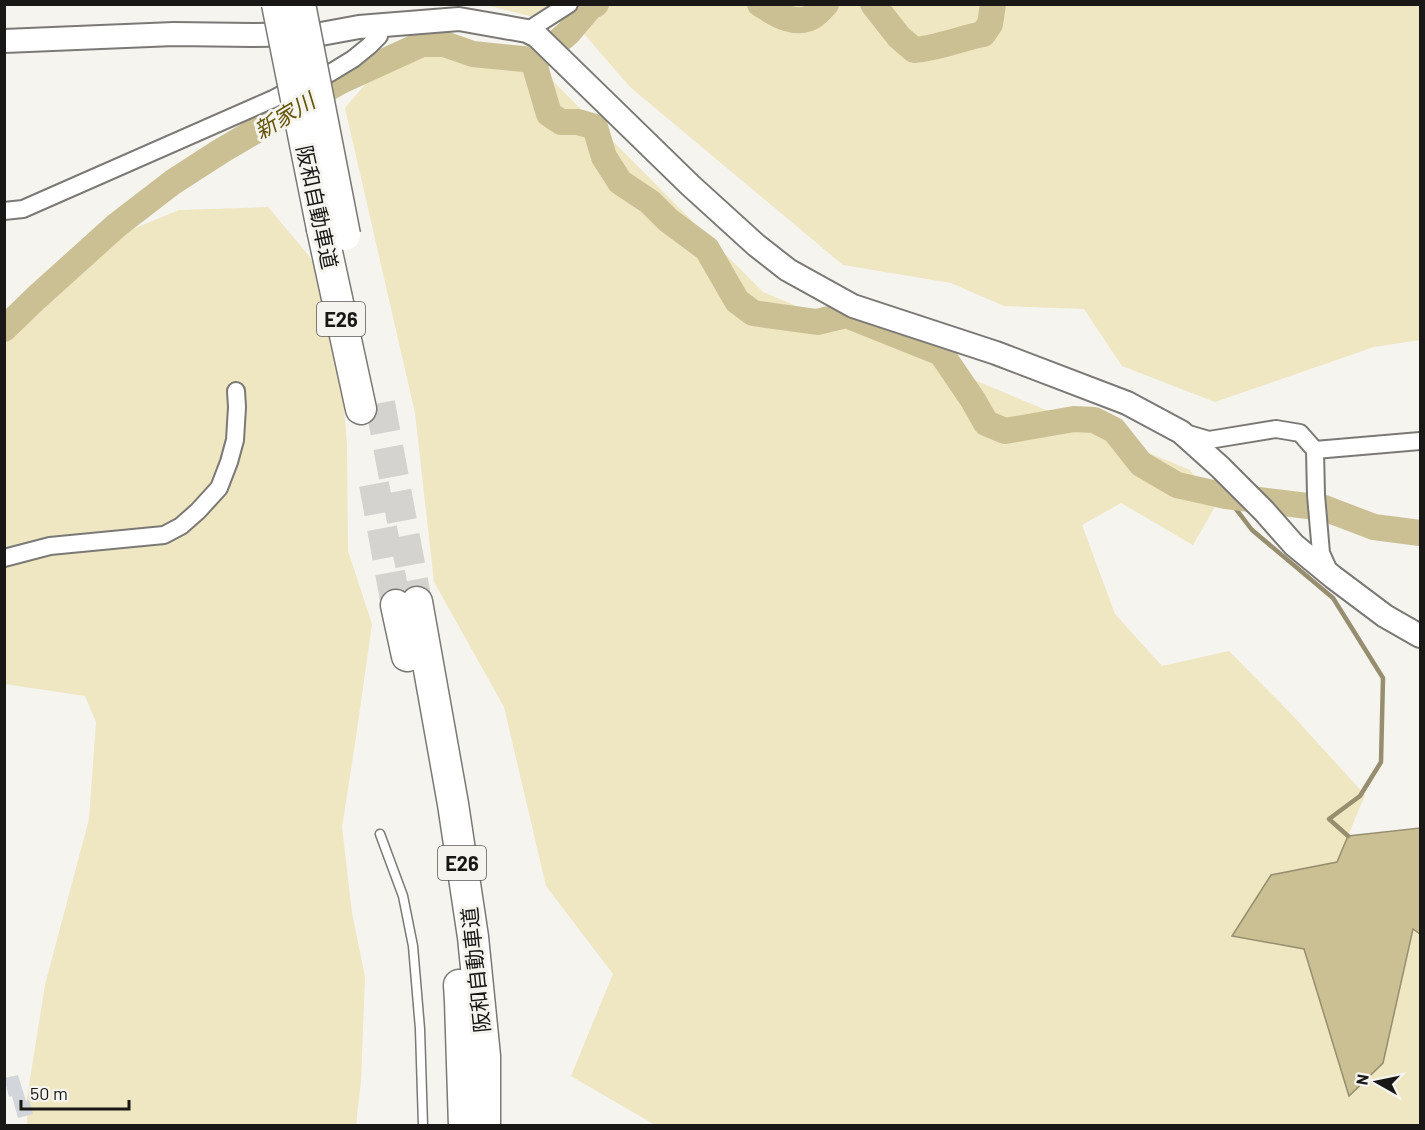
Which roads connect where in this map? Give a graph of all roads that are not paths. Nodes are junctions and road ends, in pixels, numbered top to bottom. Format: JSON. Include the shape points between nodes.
{"nodes":[{"id":1,"x":277,"y":4,"type":"edge"},
{"id":2,"x":300,"y":4,"type":"edge"},
{"id":3,"x":569,"y":4,"type":"edge"},
{"id":4,"x":379,"y":26,"type":"junction"},
{"id":5,"x":532,"y":33,"type":"junction"},
{"id":6,"x":4,"y":40,"type":"edge"},
{"id":7,"x":4,"y":211,"type":"edge"},
{"id":8,"x":333,"y":232,"type":"junction"},
{"id":9,"x":236,"y":391,"type":"dead end"},
{"id":10,"x":370,"y":406,"type":"tunnel mouth"},
{"id":11,"x":1181,"y":432,"type":"junction"},
{"id":12,"x":1420,"y":441,"type":"edge"},
{"id":13,"x":1315,"y":450,"type":"junction"},
{"id":14,"x":4,"y":558,"type":"edge"},
{"id":15,"x":1333,"y":577,"type":"junction"},
{"id":16,"x":1420,"y":636,"type":"edge"},
{"id":17,"x":380,"y":834,"type":"dead end"},
{"id":18,"x":423,"y":1125,"type":"edge"},
{"id":19,"x":464,"y":1125,"type":"edge"},
{"id":20,"x":485,"y":1125,"type":"edge"}],
"edges":[{"from":1,"to":8,"type":"highway","name":"阪和自動車道","number":"E26","bridge":true},
{"from":2,"to":8,"type":"highway","name":"阪和自動車道","number":"E26","bridge":true},
{"from":3,"to":5,"type":"street"},
{"from":4,"to":5,"type":"street","via":[[459,19]]},
{"from":4,"to":6,"type":"street","via":[[321,34]]},
{"from":4,"to":7,"type":"street","via":[[379,36],[369,46],[330,73],[23,209]]},
{"from":5,"to":11,"type":"street","via":[[690,185],[788,270],[854,306],[996,353],[1127,404]]},
{"from":8,"to":10,"type":"highway","name":"阪和自動車道","number":"E26"},
{"from":9,"to":14,"type":"street","via":[[235,440],[230,462],[219,488],[182,526],[164,535],[50,546]]},
{"from":11,"to":13,"type":"street","via":[[1209,440],[1276,429],[1300,433]]},
{"from":11,"to":15,"type":"street","via":[[1294,545]]},
{"from":12,"to":13,"type":"street"},
{"from":13,"to":15,"type":"street","via":[[1321,554]]},
{"from":15,"to":16,"type":"street"},
{"from":17,"to":18,"type":"lane","via":[[403,896],[413,946]]},
{"from":19,"to":20,"type":"highway","name":"阪和自動車道","number":"E26","via":[[453,930],[406,604],[453,804],[473,937],[484,1056]]}]}
